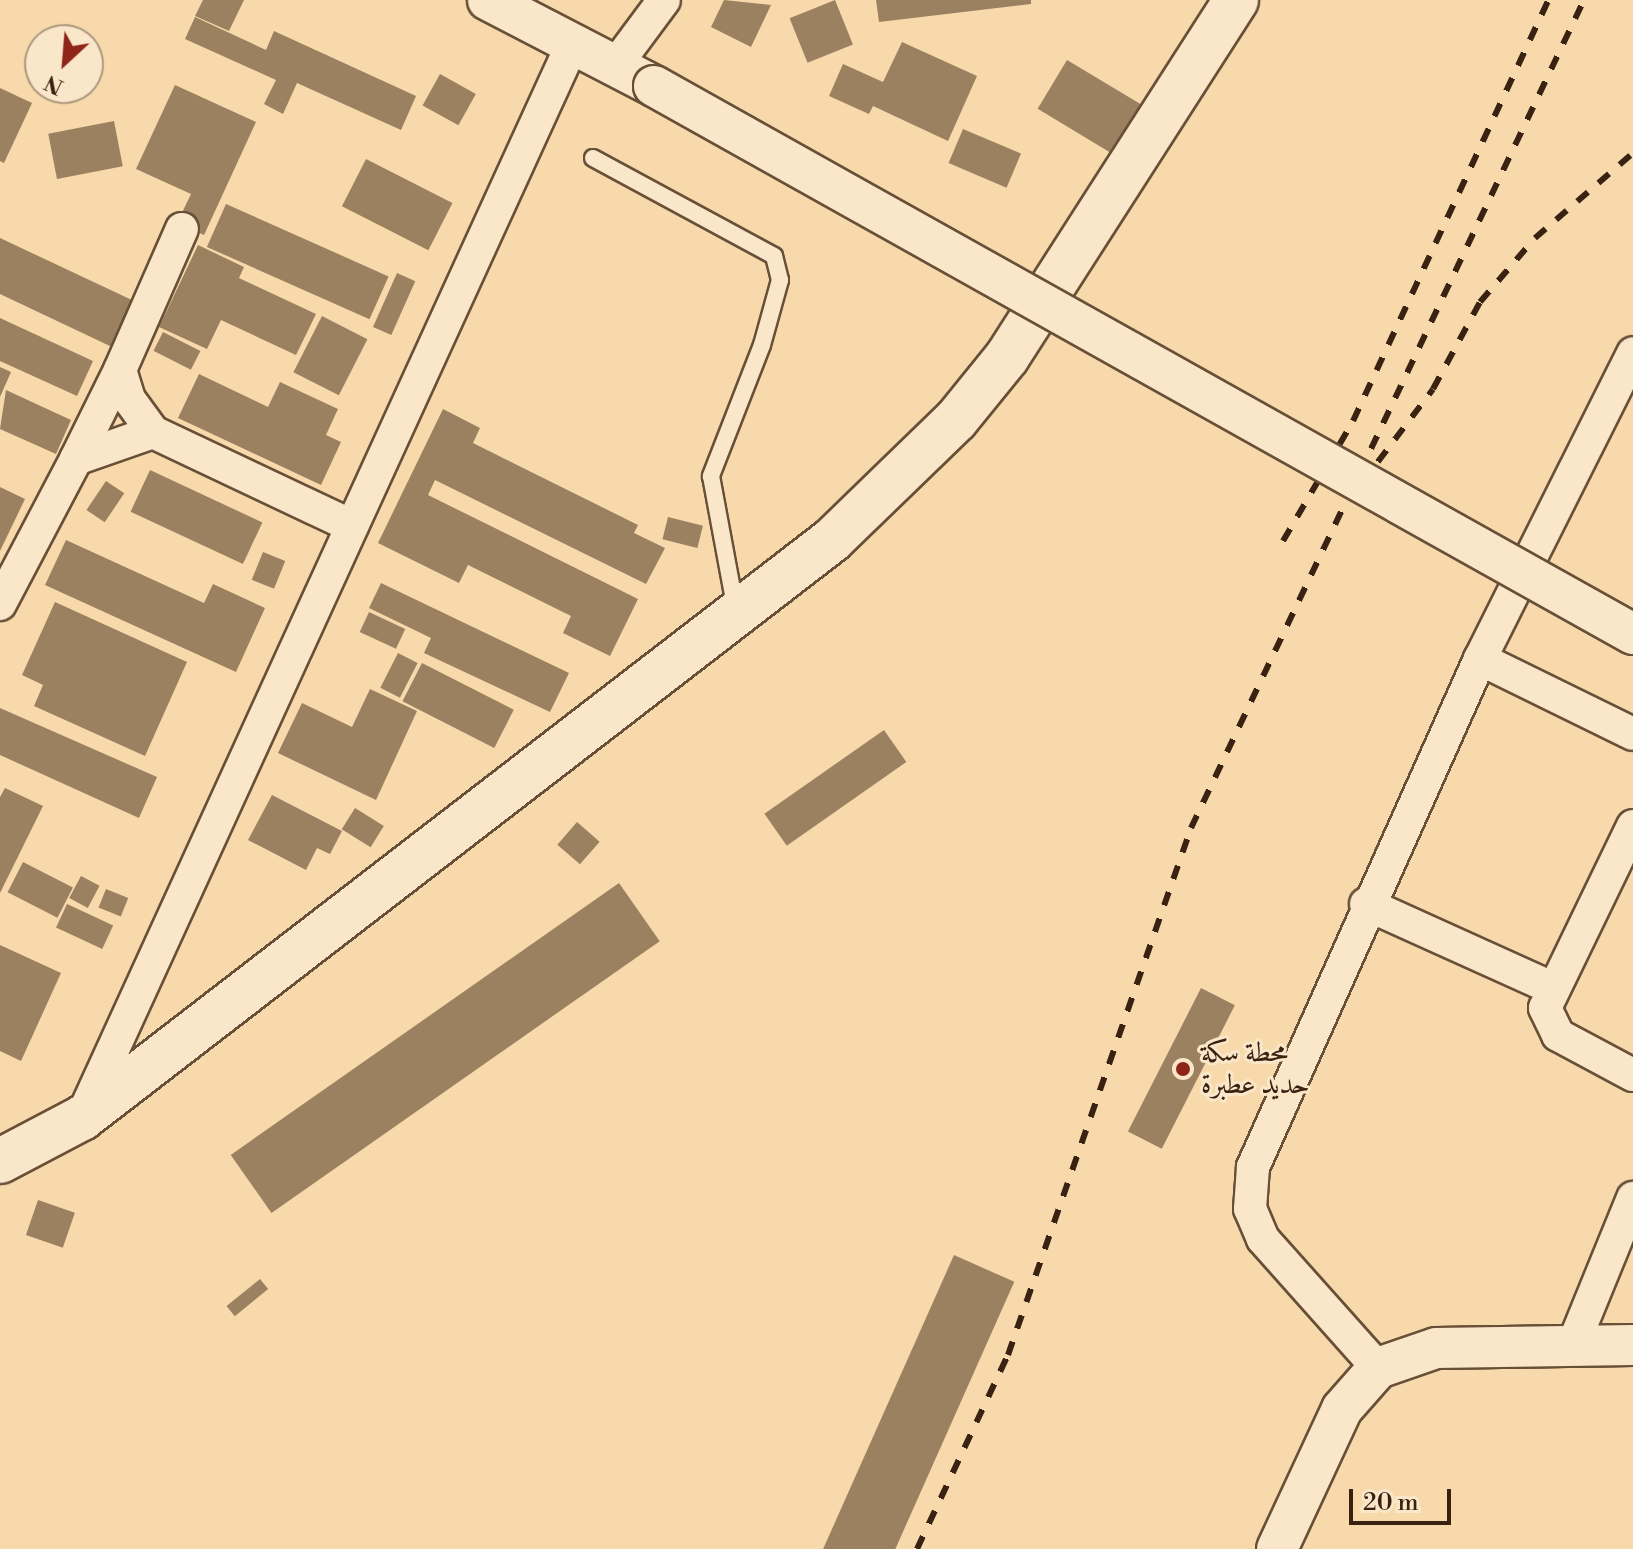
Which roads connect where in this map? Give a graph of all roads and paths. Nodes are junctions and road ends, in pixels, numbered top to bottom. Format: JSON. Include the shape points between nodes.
{"nodes":[{"id":1,"x":488,"y":0,"type":"edge"},
{"id":2,"x":664,"y":0,"type":"edge"},
{"id":3,"x":1236,"y":0,"type":"edge"},
{"id":4,"x":573,"y":43,"type":"junction"},
{"id":5,"x":615,"y":66,"type":"junction"},
{"id":6,"x":593,"y":158,"type":"dead end"},
{"id":7,"x":182,"y":229,"type":"dead end"},
{"id":8,"x":1633,"y":353,"type":"edge"},
{"id":9,"x":120,"y":370,"type":"junction"},
{"id":10,"x":153,"y":432,"type":"junction"},
{"id":11,"x":76,"y":459,"type":"junction"},
{"id":12,"x":352,"y":526,"type":"junction"},
{"id":13,"x":0,"y":604,"type":"edge"},
{"id":14,"x":737,"y":616,"type":"junction"},
{"id":15,"x":1633,"y":634,"type":"edge"},
{"id":16,"x":1480,"y":659,"type":"junction"},
{"id":17,"x":1633,"y":734,"type":"edge"},
{"id":18,"x":1633,"y":826,"type":"edge"},
{"id":19,"x":1366,"y":904,"type":"junction"},
{"id":20,"x":1552,"y":988,"type":"junction"},
{"id":21,"x":1633,"y":1075,"type":"edge"},
{"id":22,"x":82,"y":1118,"type":"junction"},
{"id":23,"x":0,"y":1161,"type":"edge"},
{"id":24,"x":1633,"y":1198,"type":"edge"},
{"id":25,"x":1573,"y":1345,"type":"junction"},
{"id":26,"x":1633,"y":1345,"type":"edge"},
{"id":27,"x":1378,"y":1368,"type":"junction"},
{"id":28,"x":1277,"y":1549,"type":"edge"}],
"edges":[{"from":1,"to":4,"type":"street"},
{"from":2,"to":5,"type":"street"},
{"from":3,"to":14,"type":"main road","via":[[1065,272],[956,420],[832,540]]},
{"from":4,"to":5,"type":"street"},
{"from":4,"to":12,"type":"street"},
{"from":5,"to":15,"type":"street","bridge":true},
{"from":6,"to":14,"type":"lane","via":[[774,256],[780,280],[762,345],[711,476]]},
{"from":7,"to":9,"type":"street"},
{"from":8,"to":16,"type":"street"},
{"from":9,"to":10,"type":"street","via":[[129,399]]},
{"from":9,"to":11,"type":"street"},
{"from":10,"to":11,"type":"street"},
{"from":10,"to":12,"type":"street"},
{"from":11,"to":13,"type":"street"},
{"from":12,"to":22,"type":"street"},
{"from":14,"to":22,"type":"main road"},
{"from":16,"to":17,"type":"street"},
{"from":16,"to":19,"type":"street"},
{"from":18,"to":20,"type":"street"},
{"from":19,"to":20,"type":"street"},
{"from":19,"to":27,"type":"street","via":[[1253,1167],[1250,1209],[1263,1239]]},
{"from":20,"to":21,"type":"street","via":[[1545,1008],[1558,1035]]},
{"from":22,"to":23,"type":"main road"},
{"from":24,"to":25,"type":"street"},
{"from":25,"to":26,"type":"street"},
{"from":25,"to":27,"type":"street","via":[[1436,1348]]},
{"from":27,"to":28,"type":"street","via":[[1342,1409]]}]}
